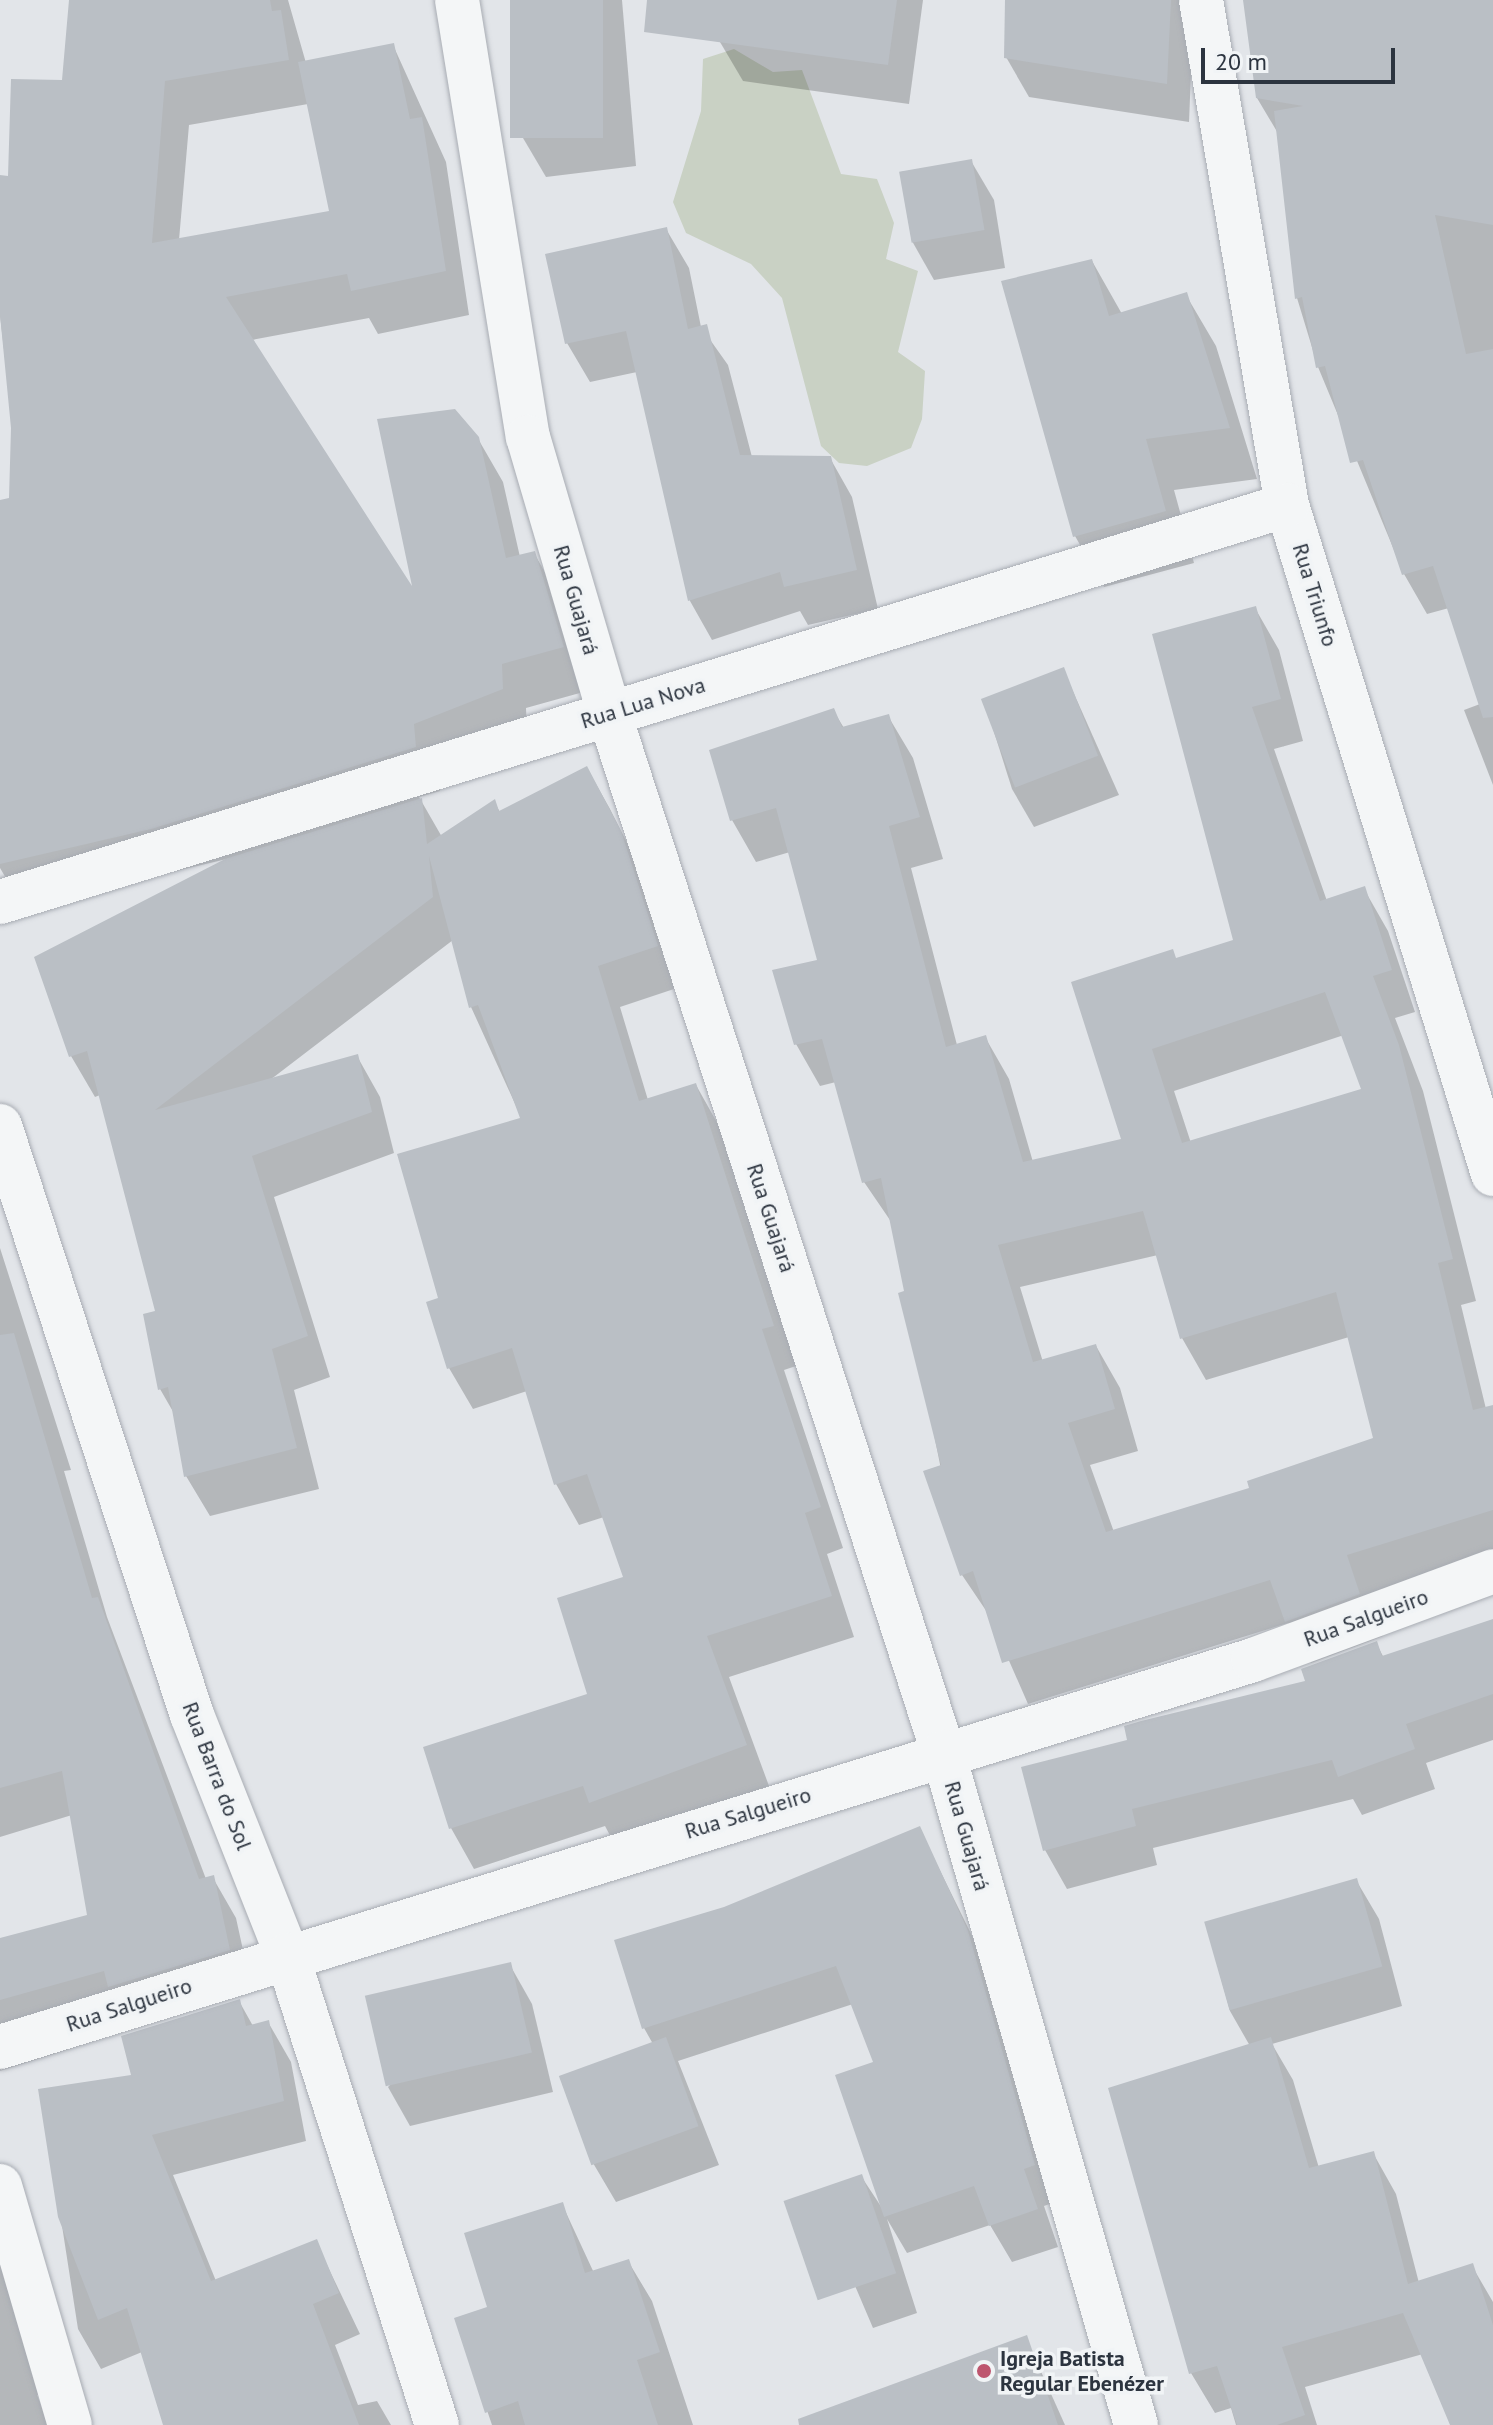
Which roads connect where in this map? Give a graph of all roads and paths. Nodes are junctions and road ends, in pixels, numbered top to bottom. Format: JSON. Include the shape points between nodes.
{"nodes":[{"id":1,"x":457,"y":0,"type":"edge"},
{"id":2,"x":1201,"y":0,"type":"edge"},
{"id":3,"x":1287,"y":505,"type":"junction"},
{"id":4,"x":609,"y":713,"type":"junction"},
{"id":5,"x":0,"y":902,"type":"edge"},
{"id":6,"x":0,"y":1126,"type":"edge"},
{"id":7,"x":1493,"y":1174,"type":"edge"},
{"id":8,"x":1493,"y":1571,"type":"edge"},
{"id":9,"x":943,"y":1752,"type":"junction"},
{"id":10,"x":287,"y":1955,"type":"junction"},
{"id":11,"x":0,"y":2047,"type":"edge"},
{"id":12,"x":0,"y":2186,"type":"edge"},
{"id":13,"x":70,"y":2425,"type":"edge"},
{"id":14,"x":437,"y":2425,"type":"edge"},
{"id":15,"x":1136,"y":2425,"type":"edge"}],
"edges":[{"from":1,"to":4,"type":"street","name":"Rua Guajará","via":[[528,437]]},
{"from":2,"to":3,"type":"street","name":"Rua Triunfo"},
{"from":3,"to":4,"type":"street","name":"Rua Lua Nova"},
{"from":3,"to":7,"type":"street","name":"Rua Triunfo"},
{"from":4,"to":5,"type":"street","name":"Rua Lua Nova"},
{"from":4,"to":9,"type":"street","name":"Rua Guajará"},
{"from":6,"to":10,"type":"street","name":"Rua Barra do Sol","via":[[192,1715]]},
{"from":8,"to":9,"type":"street","name":"Rua Salgueiro","via":[[1253,1660]]},
{"from":9,"to":10,"type":"street","name":"Rua Salgueiro"},
{"from":9,"to":15,"type":"street","name":"Rua Guajará"},
{"from":10,"to":11,"type":"street","name":"Rua Salgueiro"},
{"from":10,"to":14,"type":"street","name":"Rua Barra do Sol"},
{"from":12,"to":13,"type":"street"}]}
